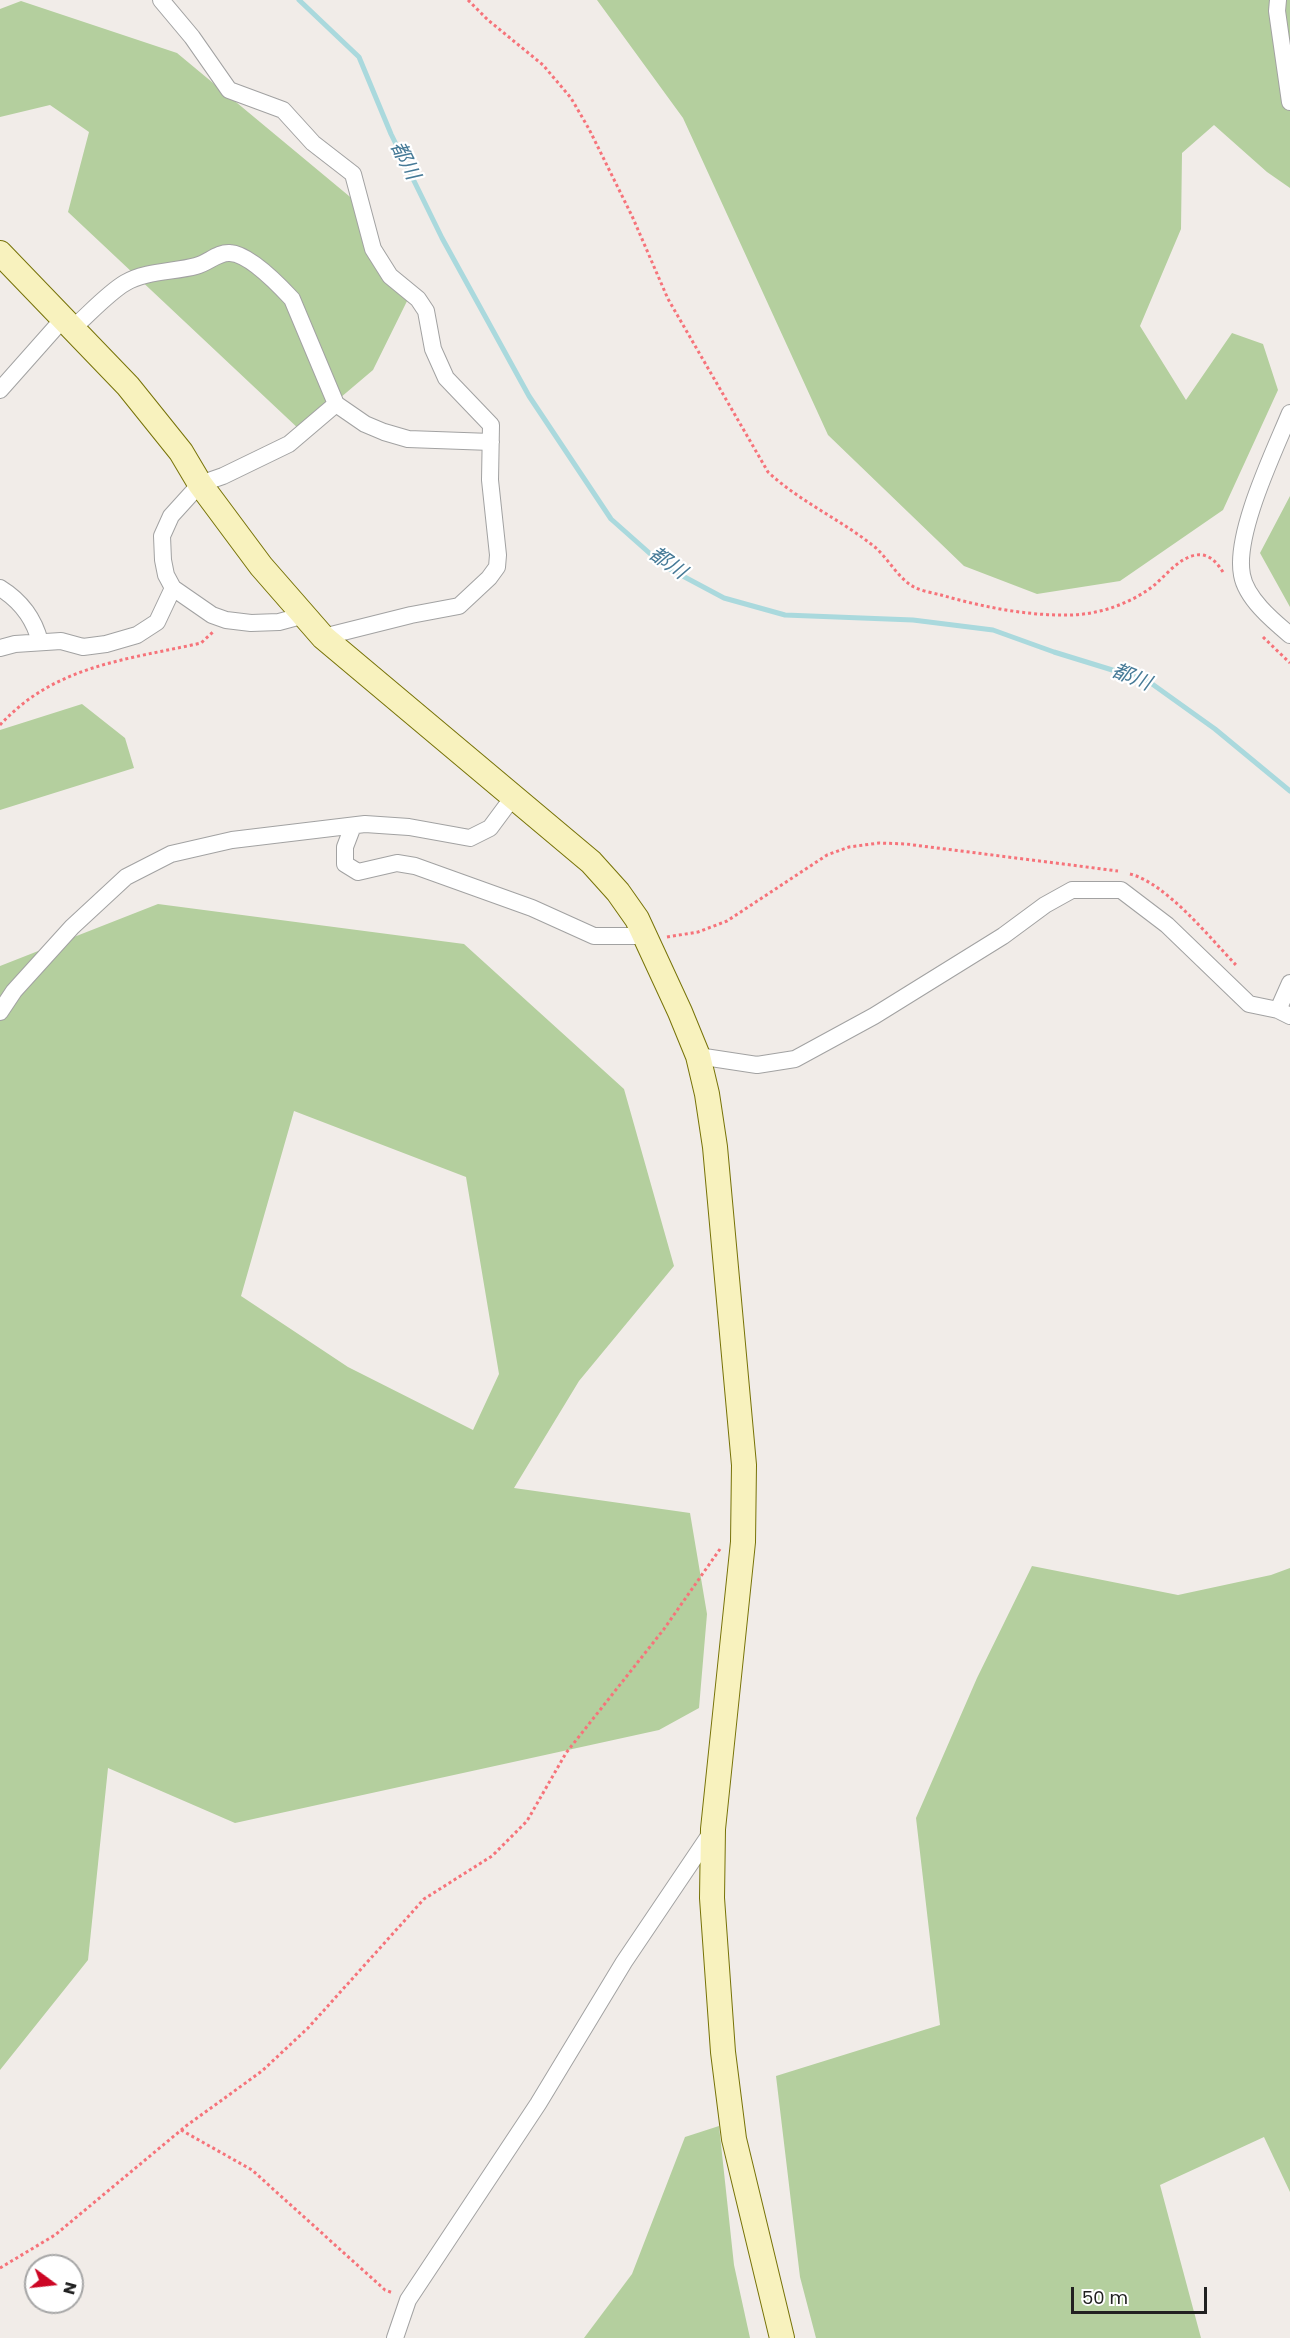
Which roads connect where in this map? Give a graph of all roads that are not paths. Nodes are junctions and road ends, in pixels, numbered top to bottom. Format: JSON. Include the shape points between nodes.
{"nodes":[{"id":1,"x":161,"y":0,"type":"edge"},
{"id":2,"x":1278,"y":0,"type":"edge"},
{"id":3,"x":1290,"y":102,"type":"edge"},
{"id":4,"x":0,"y":253,"type":"edge"},
{"id":5,"x":68,"y":323,"type":"junction"},
{"id":6,"x":0,"y":390,"type":"edge"},
{"id":7,"x":336,"y":404,"type":"junction"},
{"id":8,"x":1290,"y":413,"type":"edge"},
{"id":9,"x":491,"y":442,"type":"junction"},
{"id":10,"x":200,"y":484,"type":"junction"},
{"id":11,"x":0,"y":588,"type":"edge"},
{"id":12,"x":173,"y":588,"type":"junction"},
{"id":13,"x":305,"y":615,"type":"junction"},
{"id":14,"x":1290,"y":635,"type":"edge"},
{"id":15,"x":323,"y":637,"type":"junction"},
{"id":16,"x":40,"y":642,"type":"junction"},
{"id":17,"x":0,"y":648,"type":"edge"},
{"id":18,"x":513,"y":797,"type":"junction"},
{"id":19,"x":353,"y":826,"type":"junction"},
{"id":20,"x":645,"y":936,"type":"junction"},
{"id":21,"x":1290,"y":983,"type":"edge"},
{"id":22,"x":0,"y":1011,"type":"edge"},
{"id":23,"x":1284,"y":1013,"type":"edge"},
{"id":24,"x":698,"y":1056,"type":"junction"},
{"id":25,"x":714,"y":1829,"type":"junction"},
{"id":26,"x":395,"y":2338,"type":"edge"},
{"id":27,"x":782,"y":2338,"type":"edge"}],
"edges":[{"from":1,"to":9,"type":"street","via":[[229,90],[283,110],[313,143],[353,174],[373,249],[390,276],[418,299],[426,311],[433,349],[446,378],[491,425]]},
{"from":2,"to":3,"type":"street"},
{"from":4,"to":5,"type":"street"},
{"from":5,"to":6,"type":"street"},
{"from":5,"to":7,"type":"street","via":[[125,283],[198,266],[219,255],[244,257],[292,299]]},
{"from":5,"to":10,"type":"street","via":[[182,452]]},
{"from":7,"to":9,"type":"street","via":[[365,424],[408,439]]},
{"from":7,"to":10,"type":"street","via":[[289,444]]},
{"from":8,"to":14,"type":"street","via":[[1254,500],[1241,550],[1242,575],[1249,592]]},
{"from":9,"to":15,"type":"street","via":[[490,480],[498,555],[497,567],[489,578],[459,606]]},
{"from":10,"to":12,"type":"street","via":[[171,516],[162,536],[166,575]]},
{"from":10,"to":13,"type":"street","via":[[261,566]]},
{"from":11,"to":16,"type":"street","via":[[20,602],[36,626]]},
{"from":12,"to":13,"type":"street","via":[[226,620],[279,622]]},
{"from":12,"to":16,"type":"street","via":[[157,622],[137,635],[83,647],[61,641]]},
{"from":13,"to":15,"type":"street"},
{"from":15,"to":18,"type":"street"},
{"from":16,"to":17,"type":"street"},
{"from":18,"to":19,"type":"street","via":[[490,828],[470,837],[409,827]]},
{"from":18,"to":20,"type":"street","via":[[591,862],[618,892]]},
{"from":19,"to":20,"type":"street","via":[[345,847],[345,864],[358,872],[397,863],[415,866],[532,908],[594,936]]},
{"from":19,"to":22,"type":"street","via":[[222,843],[171,854],[126,877],[72,927]]},
{"from":20,"to":24,"type":"street"},
{"from":21,"to":23,"type":"street"},
{"from":23,"to":24,"type":"street","via":[[1249,1004],[1167,925],[1121,890],[1072,890],[874,1016],[795,1059],[757,1065]]},
{"from":24,"to":25,"type":"street","via":[[715,1147],[744,1465],[743,1542]]},
{"from":25,"to":26,"type":"street","via":[[624,1962],[538,2104],[408,2300]]},
{"from":25,"to":27,"type":"street","via":[[716,1968],[733,2128]]}]}
